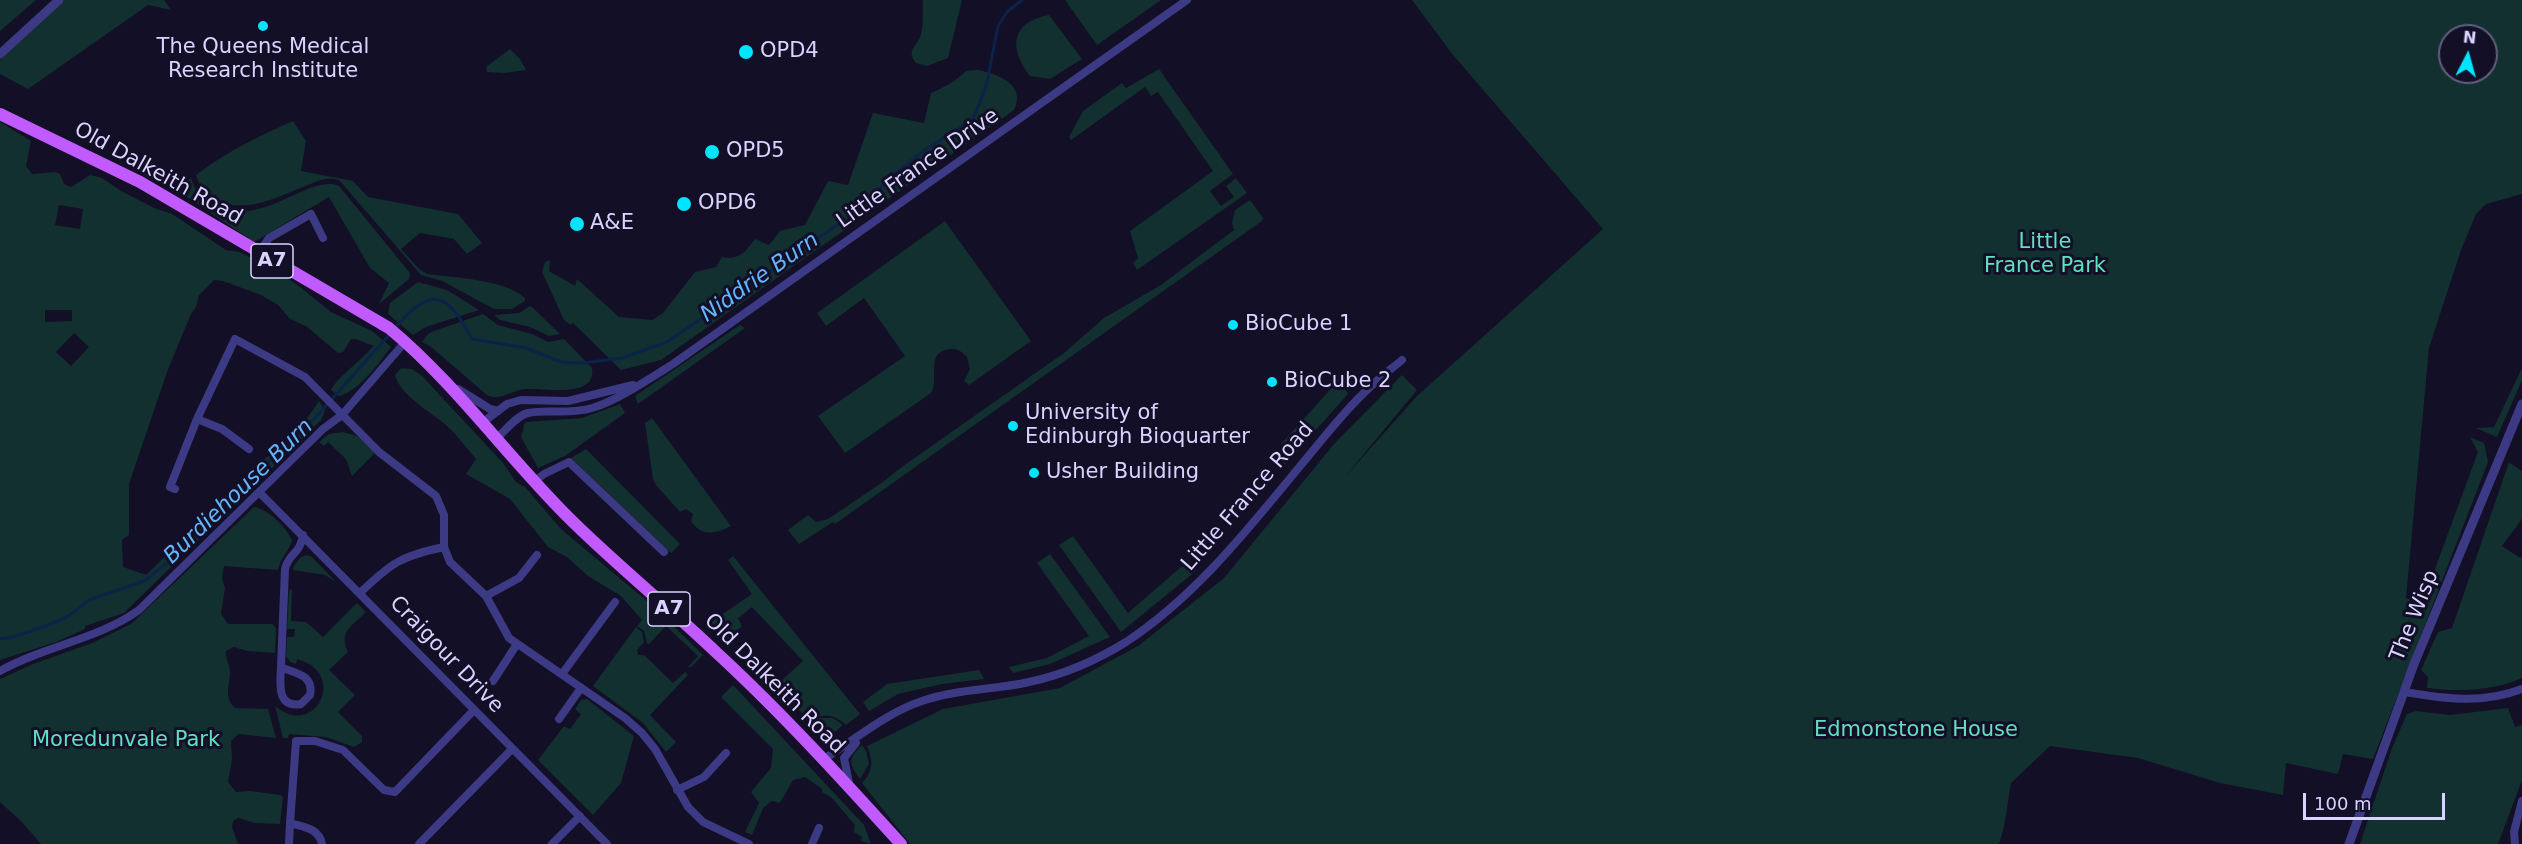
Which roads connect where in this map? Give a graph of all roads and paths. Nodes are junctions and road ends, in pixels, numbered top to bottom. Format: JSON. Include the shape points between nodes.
{"nodes":[{"id":1,"x":59,"y":0,"type":"edge"},
{"id":2,"x":1187,"y":0,"type":"edge"},
{"id":3,"x":0,"y":54,"type":"edge"},
{"id":4,"x":0,"y":114,"type":"edge"},
{"id":5,"x":323,"y":238,"type":"dead end"},
{"id":6,"x":259,"y":253,"type":"junction"},
{"id":7,"x":403,"y":340,"type":"junction"},
{"id":8,"x":1402,"y":360,"type":"dead end"},
{"id":9,"x":438,"y":376,"type":"junction"},
{"id":10,"x":637,"y":384,"type":"junction"},
{"id":11,"x":2522,"y":404,"type":"edge"},
{"id":12,"x":498,"y":411,"type":"junction"},
{"id":13,"x":342,"y":415,"type":"junction"},
{"id":14,"x":197,"y":419,"type":"junction"},
{"id":15,"x":482,"y":423,"type":"junction"},
{"id":16,"x":496,"y":439,"type":"junction"},
{"id":17,"x":249,"y":449,"type":"dead end"},
{"id":18,"x":534,"y":482,"type":"junction"},
{"id":19,"x":175,"y":489,"type":"dead end"},
{"id":20,"x":259,"y":492,"type":"junction"},
{"id":21,"x":303,"y":535,"type":"junction"},
{"id":22,"x":444,"y":547,"type":"junction"},
{"id":23,"x":664,"y":552,"type":"dead end"},
{"id":24,"x":537,"y":555,"type":"dead end"},
{"id":25,"x":360,"y":593,"type":"junction"},
{"id":26,"x":486,"y":596,"type":"junction"},
{"id":27,"x":615,"y":602,"type":"dead end"},
{"id":28,"x":518,"y":644,"type":"junction"},
{"id":29,"x":280,"y":667,"type":"junction"},
{"id":30,"x":0,"y":671,"type":"edge"},
{"id":31,"x":562,"y":674,"type":"junction"},
{"id":32,"x":493,"y":681,"type":"dead end"},
{"id":33,"x":581,"y":688,"type":"junction"},
{"id":34,"x":2522,"y":689,"type":"edge"},
{"id":35,"x":2405,"y":692,"type":"junction"},
{"id":36,"x":474,"y":710,"type":"junction"},
{"id":37,"x":559,"y":719,"type":"dead end"},
{"id":38,"x":875,"y":726,"type":"junction"},
{"id":39,"x":512,"y":748,"type":"junction"},
{"id":40,"x":726,"y":753,"type":"dead end"},
{"id":41,"x":824,"y":759,"type":"junction"},
{"id":42,"x":850,"y":787,"type":"junction"},
{"id":43,"x":677,"y":790,"type":"junction"},
{"id":44,"x":2522,"y":801,"type":"edge"},
{"id":45,"x":580,"y":816,"type":"junction"},
{"id":46,"x":290,"y":823,"type":"junction"},
{"id":47,"x":819,"y":828,"type":"dead end"},
{"id":48,"x":289,"y":844,"type":"edge"},
{"id":49,"x":322,"y":844,"type":"edge"},
{"id":50,"x":419,"y":844,"type":"edge"},
{"id":51,"x":552,"y":844,"type":"edge"},
{"id":52,"x":607,"y":844,"type":"edge"},
{"id":53,"x":750,"y":844,"type":"edge"},
{"id":54,"x":812,"y":844,"type":"edge"},
{"id":55,"x":901,"y":844,"type":"edge"},
{"id":56,"x":2349,"y":844,"type":"edge"},
{"id":57,"x":2515,"y":844,"type":"edge"}],
"edges":[{"from":1,"to":3,"type":"street"},
{"from":2,"to":10,"type":"street","name":"Little France Drive","via":[[673,364]]},
{"from":4,"to":6,"type":"main road","name":"Old Dalkeith Road","number":"A7","via":[[140,182]]},
{"from":5,"to":6,"type":"street","via":[[310,214],[269,238]]},
{"from":6,"to":7,"type":"main road","name":"Old Dalkeith Road","number":"A7","via":[[377,319]]},
{"from":7,"to":9,"type":"main road","name":"Old Dalkeith Road","number":"A7"},
{"from":7,"to":13,"type":"street"},
{"from":8,"to":38,"type":"street","name":"Little France Road","via":[[1366,390],[1212,570],[1126,641],[1063,672],[1030,682],[922,701]]},
{"from":9,"to":12,"type":"street","name":"Old Dalkeith Road","via":[[490,410]]},
{"from":9,"to":15,"type":"main road","name":"Old Dalkeith Road","number":"A7"},
{"from":10,"to":12,"type":"street","name":"Little France Drive","via":[[568,401],[529,398]]},
{"from":10,"to":16,"type":"street","name":"Little France Drive","via":[[591,409],[528,413]]},
{"from":11,"to":35,"type":"street","name":"The Wisp"},
{"from":12,"to":15,"type":"street","name":"Little France Drive"},
{"from":13,"to":14,"type":"street","via":[[305,376],[232,337]]},
{"from":13,"to":20,"type":"street"},
{"from":13,"to":22,"type":"street","via":[[379,452],[436,496],[444,515]]},
{"from":14,"to":17,"type":"street","via":[[222,429]]},
{"from":14,"to":19,"type":"street","via":[[170,487]]},
{"from":15,"to":16,"type":"main road","name":"Old Dalkeith Road","number":"A7"},
{"from":16,"to":18,"type":"main road","name":"Old Dalkeith Road","number":"A7"},
{"from":18,"to":23,"type":"street","via":[[569,462]]},
{"from":18,"to":41,"type":"main road","name":"Old Dalkeith Road","number":"A7","via":[[720,655]]},
{"from":20,"to":21,"type":"street","name":"Craigour Drive"},
{"from":20,"to":30,"type":"street","via":[[124,621]]},
{"from":21,"to":25,"type":"street","name":"Craigour Drive"},
{"from":21,"to":29,"type":"street","via":[[301,547],[286,562]]},
{"from":22,"to":25,"type":"street","via":[[394,563]]},
{"from":22,"to":26,"type":"street","via":[[456,571]]},
{"from":24,"to":26,"type":"street","via":[[519,578]]},
{"from":25,"to":36,"type":"street","name":"Craigour Drive"},
{"from":26,"to":28,"type":"street","via":[[503,630]]},
{"from":27,"to":31,"type":"street"},
{"from":28,"to":31,"type":"street"},
{"from":28,"to":32,"type":"street"},
{"from":29,"to":29,"type":"street","via":[[310,682],[310,695],[301,704],[289,704],[283,699]]},
{"from":31,"to":33,"type":"street"},
{"from":33,"to":37,"type":"street"},
{"from":33,"to":43,"type":"street","via":[[642,733]]},
{"from":34,"to":35,"type":"street","via":[[2463,700]]},
{"from":35,"to":56,"type":"street","name":"The Wisp"},
{"from":36,"to":39,"type":"street","name":"Craigour Drive"},
{"from":36,"to":46,"type":"street","via":[[395,792],[384,790],[343,750],[315,741],[296,741]]},
{"from":38,"to":41,"type":"street","name":"Little France Road"},
{"from":38,"to":42,"type":"street","name":"Little France Road","via":[[844,758]]},
{"from":39,"to":45,"type":"street","name":"Craigour Drive"},
{"from":39,"to":50,"type":"street"},
{"from":40,"to":43,"type":"street","via":[[704,777]]},
{"from":41,"to":42,"type":"main road","name":"Old Dalkeith Road","number":"A7"},
{"from":42,"to":55,"type":"main road","name":"Old Dalkeith Road","number":"A7"},
{"from":43,"to":53,"type":"street","via":[[703,822]]},
{"from":44,"to":57,"type":"street"},
{"from":45,"to":51,"type":"street"},
{"from":45,"to":52,"type":"street","name":"Craigour Drive"},
{"from":46,"to":48,"type":"street"},
{"from":46,"to":49,"type":"street","via":[[311,829]]},
{"from":47,"to":54,"type":"street"}]}
